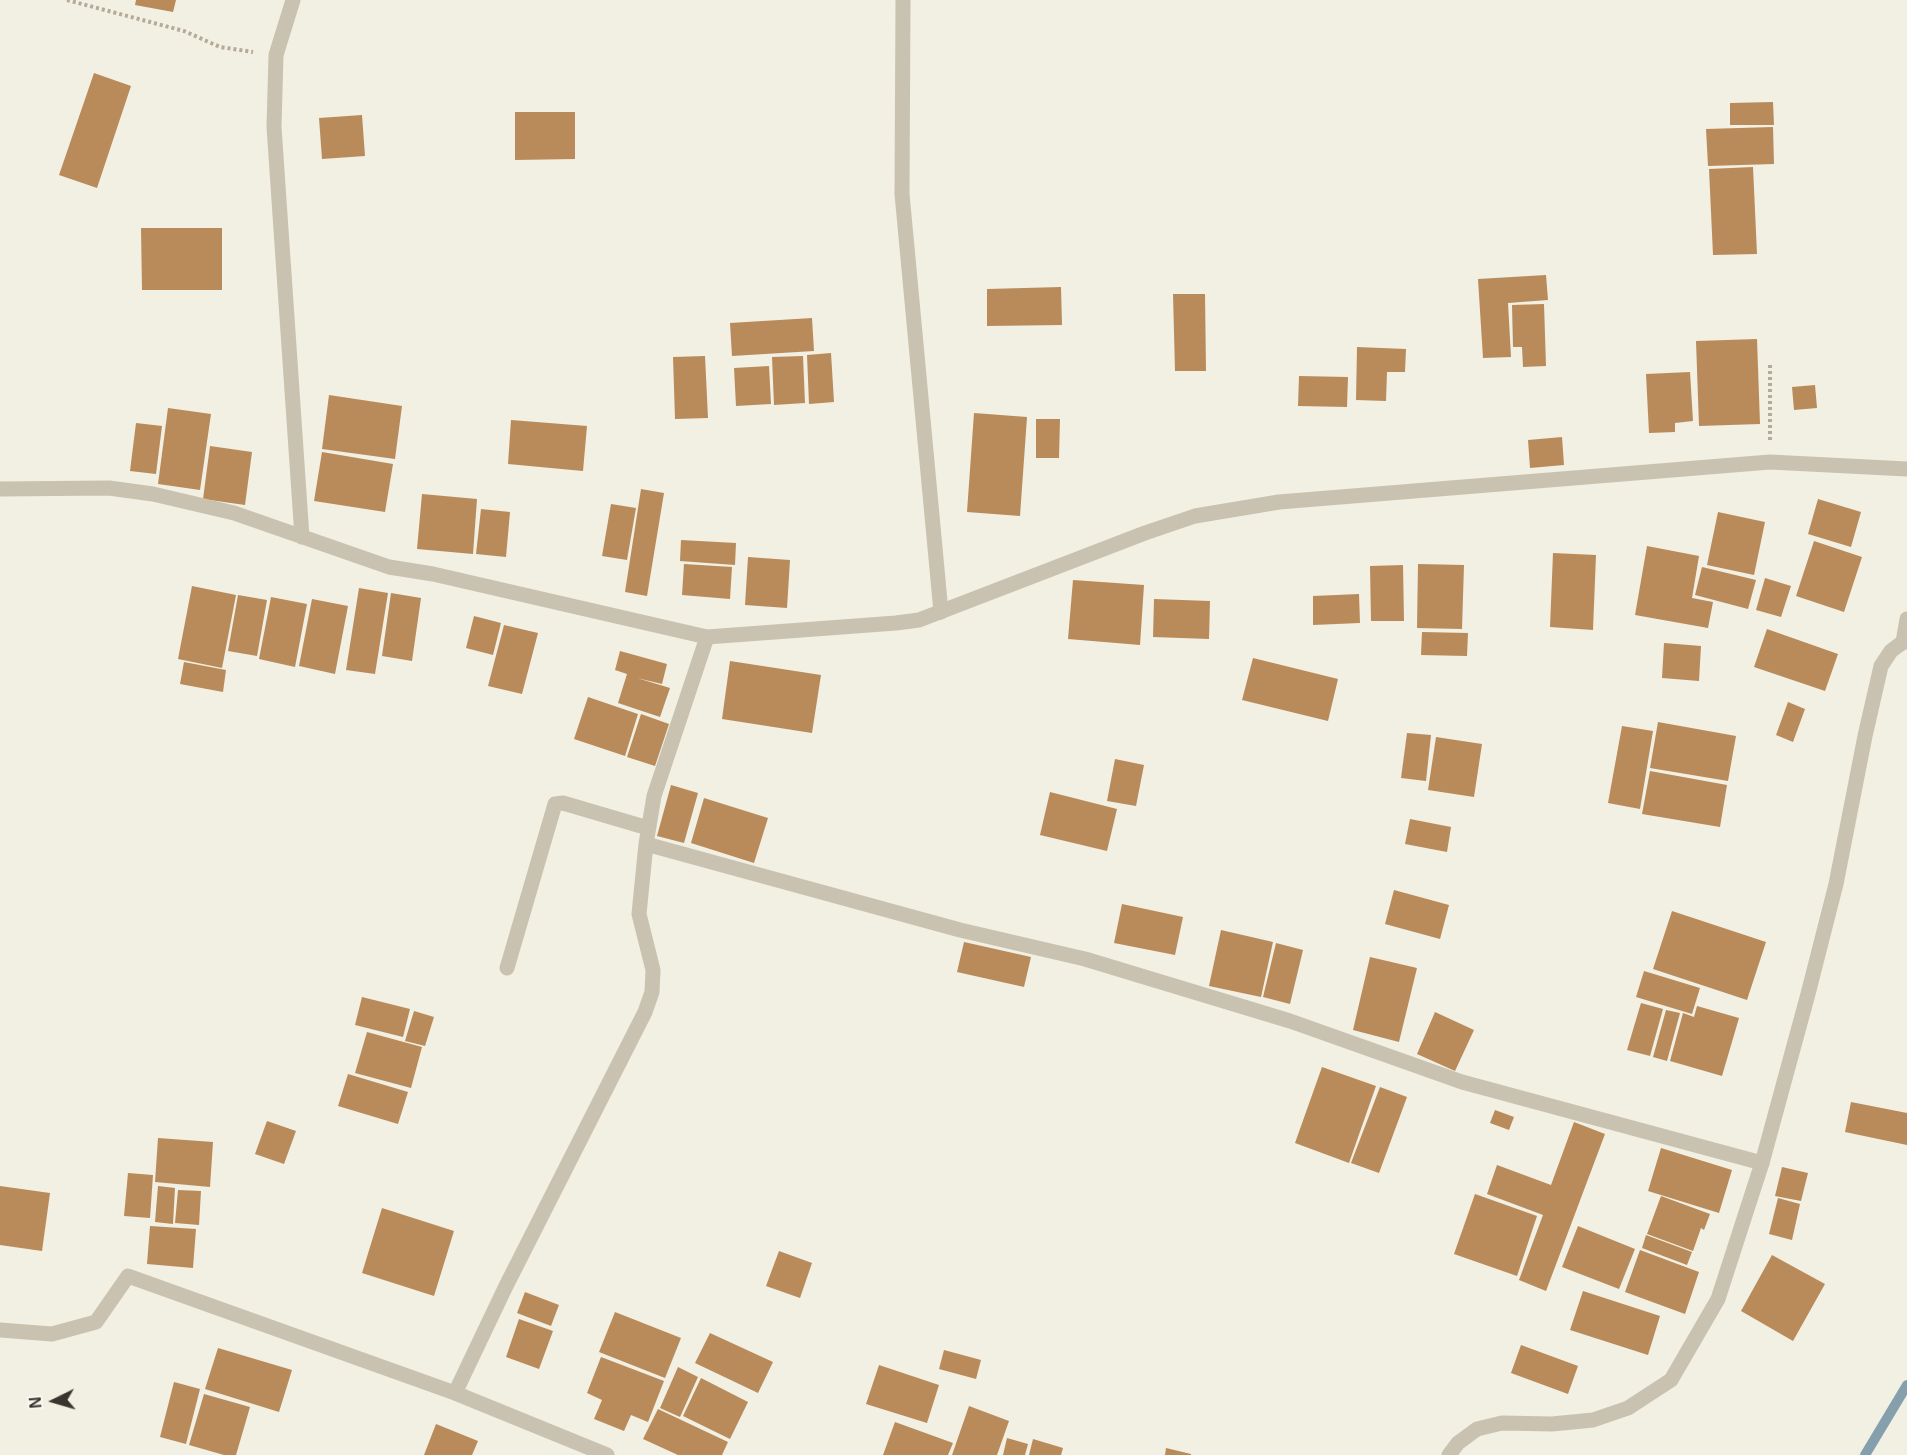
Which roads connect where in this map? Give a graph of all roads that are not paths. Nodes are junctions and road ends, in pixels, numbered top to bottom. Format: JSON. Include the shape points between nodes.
{"nodes":[{"id":1,"x":294,"y":0,"type":"edge"},
{"id":2,"x":903,"y":0,"type":"edge"},
{"id":3,"x":1907,"y":469,"type":"edge"},
{"id":4,"x":0,"y":489,"type":"edge"},
{"id":5,"x":302,"y":537,"type":"junction"},
{"id":6,"x":941,"y":612,"type":"junction"},
{"id":7,"x":1907,"y":619,"type":"edge"},
{"id":8,"x":708,"y":637,"type":"junction"},
{"id":9,"x":1905,"y":642,"type":"edge"},
{"id":10,"x":648,"y":828,"type":"junction"},
{"id":11,"x":646,"y":844,"type":"junction"},
{"id":12,"x":507,"y":968,"type":"dead end"},
{"id":13,"x":1762,"y":1163,"type":"junction"},
{"id":14,"x":0,"y":1329,"type":"edge"},
{"id":15,"x":455,"y":1394,"type":"junction"},
{"id":16,"x":607,"y":1455,"type":"edge"},
{"id":17,"x":1449,"y":1455,"type":"edge"}],
"edges":[{"from":1,"to":5,"type":"street","via":[[276,55],[274,127]]},
{"from":2,"to":6,"type":"street","via":[[902,194]]},
{"from":3,"to":6,"type":"street","via":[[1770,462],[1279,502],[1195,516]]},
{"from":4,"to":5,"type":"street","via":[[109,488],[153,494],[234,513]]},
{"from":5,"to":8,"type":"street","via":[[389,567]]},
{"from":6,"to":8,"type":"street","via":[[897,623]]},
{"from":7,"to":9,"type":"street"},
{"from":8,"to":10,"type":"street","via":[[654,796]]},
{"from":9,"to":13,"type":"street","via":[[1891,651],[1881,666],[1836,884]]},
{"from":10,"to":11,"type":"street"},
{"from":10,"to":12,"type":"street","via":[[563,802],[555,804]]},
{"from":11,"to":13,"type":"street","via":[[960,930],[1084,958],[1290,1021],[1462,1082]]},
{"from":11,"to":15,"type":"street","via":[[639,914],[653,970],[652,992]]},
{"from":13,"to":17,"type":"street","via":[[1718,1299],[1671,1380],[1628,1408],[1593,1420],[1502,1423],[1477,1429]]},
{"from":14,"to":15,"type":"street","via":[[52,1335],[96,1322],[128,1276]]},
{"from":15,"to":16,"type":"street"}]}
